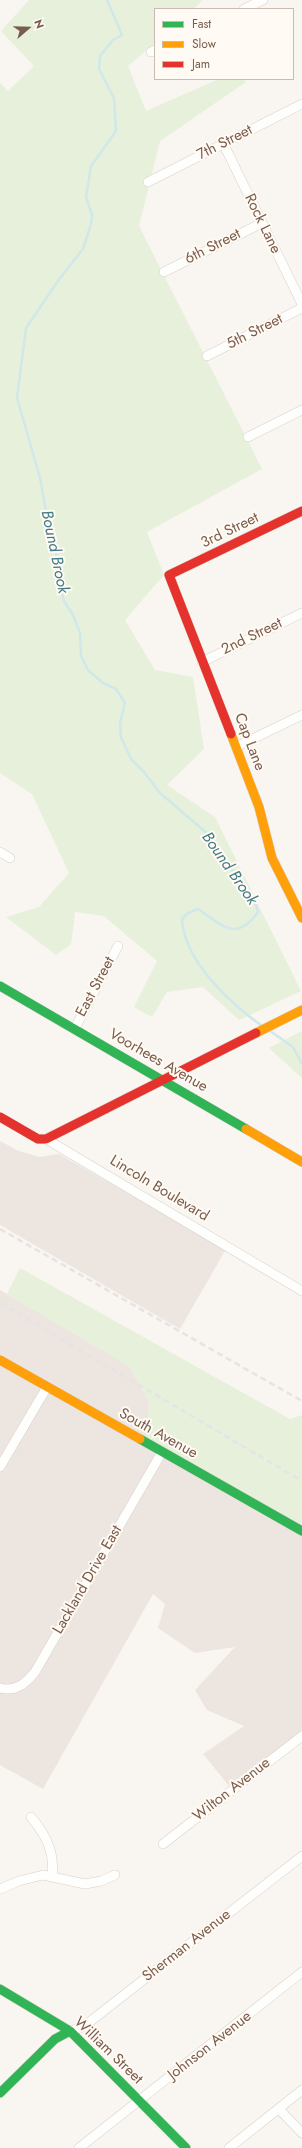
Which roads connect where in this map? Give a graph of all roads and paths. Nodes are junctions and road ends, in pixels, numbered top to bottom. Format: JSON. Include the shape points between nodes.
{"nodes":[{"id":1,"x":263,"y":0,"type":"edge"},
{"id":2,"x":246,"y":8,"type":"edge"},
{"id":3,"x":302,"y":104,"type":"edge"},
{"id":4,"x":223,"y":143,"type":"junction"},
{"id":5,"x":148,"y":182,"type":"dead end"},
{"id":6,"x":262,"y":222,"type":"junction"},
{"id":7,"x":164,"y":272,"type":"dead end"},
{"id":8,"x":302,"y":304,"type":"edge"},
{"id":9,"x":302,"y":308,"type":"edge"},
{"id":10,"x":207,"y":356,"type":"dead end"},
{"id":11,"x":302,"y":410,"type":"edge"},
{"id":12,"x":248,"y":437,"type":"dead end"},
{"id":13,"x":302,"y":511,"type":"edge"},
{"id":14,"x":169,"y":575,"type":"joint"},
{"id":15,"x":302,"y":613,"type":"edge"},
{"id":16,"x":202,"y":662,"type":"junction"},
{"id":17,"x":302,"y":714,"type":"edge"},
{"id":18,"x":236,"y":747,"type":"junction"},
{"id":19,"x":0,"y":852,"type":"edge"},
{"id":20,"x":10,"y":858,"type":"dead end"},
{"id":21,"x":302,"y":918,"type":"edge"},
{"id":22,"x":118,"y":946,"type":"dead end"},
{"id":23,"x":0,"y":986,"type":"edge"},
{"id":24,"x":302,"y":1010,"type":"edge"},
{"id":25,"x":75,"y":1028,"type":"junction"},
{"id":26,"x":162,"y":1080,"type":"junction"},
{"id":27,"x":0,"y":1117,"type":"edge"},
{"id":28,"x":46,"y":1139,"type":"junction"},
{"id":29,"x":302,"y":1162,"type":"edge"},
{"id":30,"x":302,"y":1291,"type":"edge"},
{"id":31,"x":0,"y":1360,"type":"edge"},
{"id":32,"x":47,"y":1387,"type":"junction"},
{"id":33,"x":162,"y":1452,"type":"junction"},
{"id":34,"x":0,"y":1467,"type":"edge"},
{"id":35,"x":302,"y":1531,"type":"edge"},
{"id":36,"x":0,"y":1688,"type":"edge"},
{"id":37,"x":302,"y":1736,"type":"edge"},
{"id":38,"x":31,"y":1816,"type":"dead end"},
{"id":39,"x":163,"y":1844,"type":"dead end"},
{"id":40,"x":302,"y":1856,"type":"edge"},
{"id":41,"x":116,"y":1875,"type":"dead end"},
{"id":42,"x":52,"y":1877,"type":"junction"},
{"id":43,"x":0,"y":1889,"type":"edge"},
{"id":44,"x":302,"y":1972,"type":"edge"},
{"id":45,"x":0,"y":1990,"type":"edge"},
{"id":46,"x":70,"y":2031,"type":"junction"},
{"id":47,"x":302,"y":2090,"type":"edge"},
{"id":48,"x":0,"y":2093,"type":"edge"},
{"id":49,"x":140,"y":2101,"type":"junction"},
{"id":50,"x":279,"y":2109,"type":"junction"},
{"id":51,"x":302,"y":2133,"type":"edge"},
{"id":52,"x":79,"y":2148,"type":"edge"},
{"id":53,"x":186,"y":2148,"type":"edge"},
{"id":54,"x":230,"y":2148,"type":"edge"}],
"edges":[{"from":1,"to":2,"type":"street"},
{"from":3,"to":4,"type":"street","name":"7th Street"},
{"from":4,"to":5,"type":"street","name":"7th Street"},
{"from":4,"to":6,"type":"street","name":"Rock Lane"},
{"from":6,"to":7,"type":"street","name":"6th Street"},
{"from":6,"to":8,"type":"street","name":"Rock Lane"},
{"from":9,"to":10,"type":"street","name":"5th Street"},
{"from":11,"to":12,"type":"street"},
{"from":13,"to":14,"type":"street","name":"3rd Street"},
{"from":14,"to":16,"type":"street","name":"Cap Lane"},
{"from":15,"to":16,"type":"street","name":"2nd Street"},
{"from":16,"to":18,"type":"street","name":"Cap Lane"},
{"from":17,"to":18,"type":"street"},
{"from":18,"to":21,"type":"street","name":"Cap Lane","via":[[259,807],[272,858]]},
{"from":19,"to":20,"type":"street"},
{"from":22,"to":25,"type":"street","name":"East Street"},
{"from":23,"to":25,"type":"street","name":"Voorhees Avenue"},
{"from":24,"to":26,"type":"street"},
{"from":25,"to":26,"type":"street","name":"Voorhees Avenue"},
{"from":26,"to":28,"type":"street"},
{"from":26,"to":29,"type":"street","name":"Voorhees Avenue"},
{"from":27,"to":28,"type":"street","name":"Lincoln Boulevard","via":[[38,1138]]},
{"from":28,"to":30,"type":"street","name":"Lincoln Boulevard"},
{"from":31,"to":32,"type":"street","name":"South Avenue"},
{"from":32,"to":33,"type":"street","name":"South Avenue"},
{"from":32,"to":34,"type":"street"},
{"from":33,"to":35,"type":"street","name":"South Avenue"},
{"from":33,"to":36,"type":"street","name":"Lackland Drive East","via":[[35,1672],[26,1683],[16,1688]]},
{"from":37,"to":39,"type":"street","name":"Wilton Avenue"},
{"from":38,"to":42,"type":"street","via":[[50,1846]]},
{"from":40,"to":46,"type":"street","name":"Sherman Avenue","via":[[83,2027]]},
{"from":41,"to":42,"type":"street","via":[[86,1884]]},
{"from":42,"to":43,"type":"street","via":[[43,1875]]},
{"from":44,"to":49,"type":"street","name":"Johnson Avenue"},
{"from":45,"to":46,"type":"street","name":"William Street"},
{"from":46,"to":48,"type":"street","via":[[55,2039]]},
{"from":46,"to":49,"type":"street","name":"William Street"},
{"from":47,"to":50,"type":"street"},
{"from":49,"to":52,"type":"street","name":"Johnson Avenue"},
{"from":49,"to":53,"type":"street","name":"William Street"},
{"from":50,"to":51,"type":"street"},
{"from":50,"to":54,"type":"street"}]}
